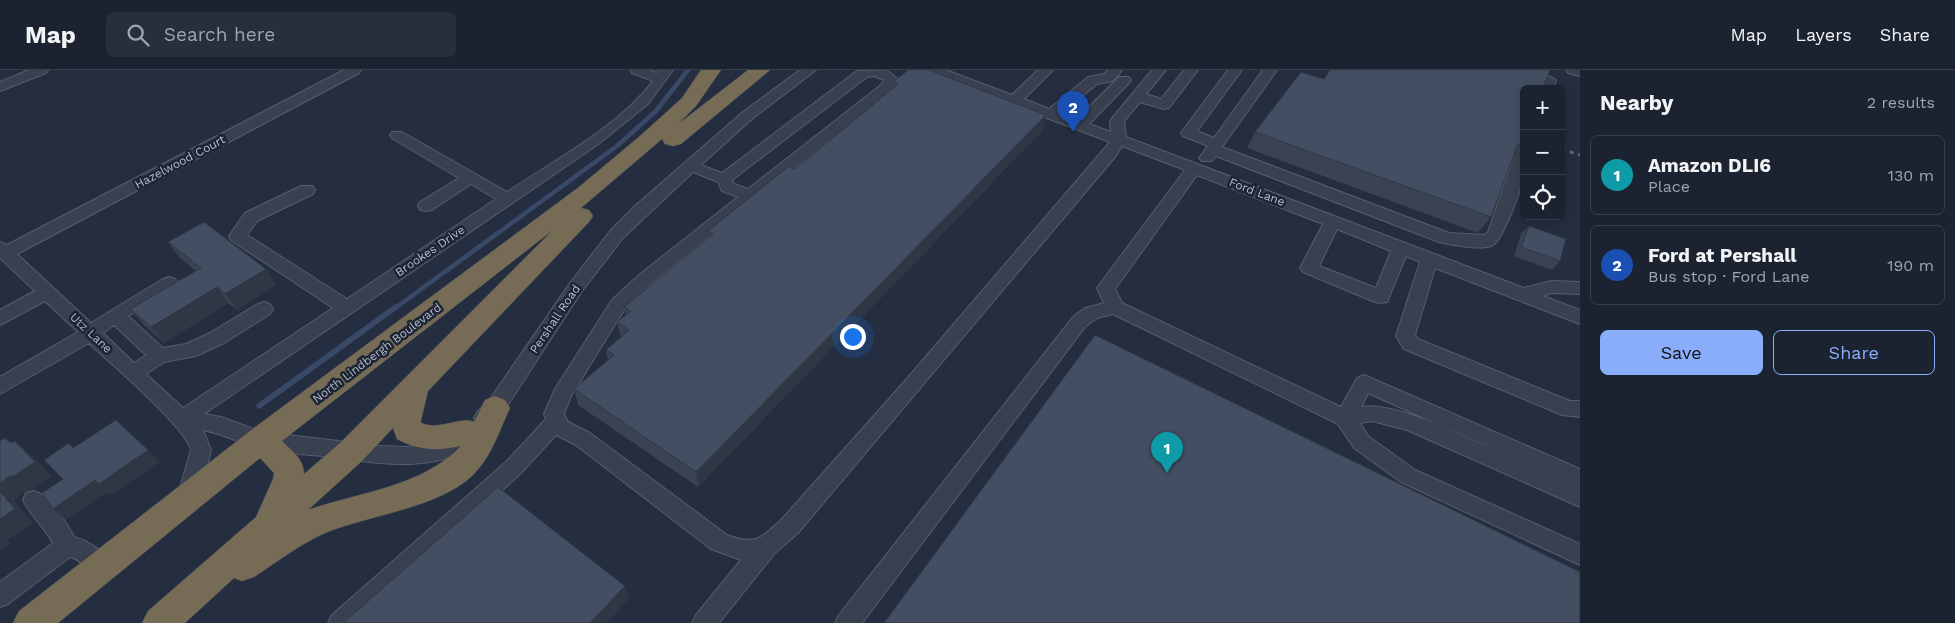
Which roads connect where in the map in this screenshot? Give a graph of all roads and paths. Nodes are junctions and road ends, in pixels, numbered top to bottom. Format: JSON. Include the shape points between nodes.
{"nodes":[{"id":1,"x":41,"y":70,"type":"edge"},
{"id":2,"x":354,"y":70,"type":"edge"},
{"id":3,"x":637,"y":70,"type":"edge"},
{"id":4,"x":711,"y":70,"type":"edge"},
{"id":5,"x":760,"y":70,"type":"edge"},
{"id":6,"x":808,"y":70,"type":"edge"},
{"id":7,"x":935,"y":70,"type":"edge"},
{"id":8,"x":1046,"y":70,"type":"edge"},
{"id":9,"x":1095,"y":70,"type":"edge"},
{"id":10,"x":1159,"y":70,"type":"edge"},
{"id":11,"x":1191,"y":70,"type":"edge"},
{"id":12,"x":1235,"y":70,"type":"edge"},
{"id":13,"x":1242,"y":70,"type":"edge"},
{"id":14,"x":1573,"y":70,"type":"edge"},
{"id":15,"x":1580,"y":72,"type":"edge"},
{"id":16,"x":954,"y":74,"type":"edge"},
{"id":17,"x":1267,"y":74,"type":"edge"},
{"id":18,"x":664,"y":75,"type":"edge"},
{"id":19,"x":1116,"y":75,"type":"edge"},
{"id":20,"x":0,"y":87,"type":"edge"},
{"id":21,"x":1141,"y":92,"type":"junction"},
{"id":22,"x":1016,"y":100,"type":"junction"},
{"id":23,"x":1051,"y":114,"type":"junction"},
{"id":24,"x":1080,"y":125,"type":"junction"},
{"id":25,"x":397,"y":135,"type":"dead end"},
{"id":26,"x":1119,"y":140,"type":"junction"},
{"id":27,"x":1215,"y":147,"type":"junction"},
{"id":28,"x":1520,"y":162,"type":"edge"},
{"id":29,"x":690,"y":166,"type":"junction"},
{"id":30,"x":1197,"y":169,"type":"junction"},
{"id":31,"x":470,"y":178,"type":"junction"},
{"id":32,"x":724,"y":179,"type":"junction"},
{"id":33,"x":307,"y":190,"type":"dead end"},
{"id":34,"x":749,"y":196,"type":"junction"},
{"id":35,"x":508,"y":199,"type":"junction"},
{"id":36,"x":426,"y":206,"type":"dead end"},
{"id":37,"x":1333,"y":222,"type":"junction"},
{"id":38,"x":1441,"y":236,"type":"junction"},
{"id":39,"x":1401,"y":248,"type":"junction"},
{"id":40,"x":3,"y":250,"type":"edge"},
{"id":41,"x":1430,"y":259,"type":"junction"},
{"id":42,"x":169,"y":283,"type":"dead end"},
{"id":43,"x":1580,"y":288,"type":"edge"},
{"id":44,"x":47,"y":292,"type":"junction"},
{"id":45,"x":1523,"y":295,"type":"junction"},
{"id":46,"x":347,"y":307,"type":"junction"},
{"id":47,"x":1115,"y":308,"type":"junction"},
{"id":48,"x":264,"y":309,"type":"dead end"},
{"id":49,"x":115,"y":315,"type":"junction"},
{"id":50,"x":1580,"y":317,"type":"edge"},
{"id":51,"x":0,"y":318,"type":"edge"},
{"id":52,"x":91,"y":333,"type":"junction"},
{"id":53,"x":159,"y":356,"type":"junction"},
{"id":54,"x":133,"y":373,"type":"junction"},
{"id":55,"x":0,"y":386,"type":"edge"},
{"id":56,"x":415,"y":386,"type":"junction"},
{"id":57,"x":495,"y":408,"type":"junction"},
{"id":58,"x":1580,"y":409,"type":"edge"},
{"id":59,"x":1345,"y":418,"type":"junction"},
{"id":60,"x":182,"y":419,"type":"junction"},
{"id":61,"x":557,"y":420,"type":"junction"},
{"id":62,"x":470,"y":432,"type":"junction"},
{"id":63,"x":261,"y":440,"type":"junction"},
{"id":64,"x":351,"y":452,"type":"junction"},
{"id":65,"x":1580,"y":479,"type":"edge"},
{"id":66,"x":1580,"y":498,"type":"edge"},
{"id":67,"x":188,"y":499,"type":"junction"},
{"id":68,"x":34,"y":500,"type":"dead end"},
{"id":69,"x":262,"y":532,"type":"junction"},
{"id":70,"x":67,"y":546,"type":"junction"},
{"id":71,"x":767,"y":546,"type":"junction"},
{"id":72,"x":1580,"y":555,"type":"edge"},
{"id":73,"x":101,"y":568,"type":"junction"},
{"id":74,"x":0,"y":596,"type":"edge"},
{"id":75,"x":185,"y":600,"type":"junction"},
{"id":76,"x":31,"y":623,"type":"edge"},
{"id":77,"x":160,"y":623,"type":"edge"},
{"id":78,"x":340,"y":623,"type":"edge"},
{"id":79,"x":704,"y":623,"type":"edge"},
{"id":80,"x":848,"y":623,"type":"edge"}],
"edges":[{"from":1,"to":20,"type":"street"},
{"from":2,"to":40,"type":"street","name":"Hazelwood Court"},
{"from":3,"to":18,"type":"street"},
{"from":4,"to":63,"type":"highway","name":"North Lindbergh Boulevard","via":[[689,102],[622,163]]},
{"from":5,"to":56,"type":"highway","via":[[585,212]]},
{"from":6,"to":29,"type":"street","name":"Pershall Road","via":[[748,115]]},
{"from":7,"to":16,"type":"street","name":"Ford Lane"},
{"from":8,"to":22,"type":"street"},
{"from":9,"to":19,"type":"lane"},
{"from":10,"to":21,"type":"street"},
{"from":11,"to":21,"type":"street","via":[[1164,105]]},
{"from":12,"to":27,"type":"street","via":[[1188,133]]},
{"from":13,"to":17,"type":"street"},
{"from":14,"to":15,"type":"street"},
{"from":16,"to":22,"type":"street","name":"Ford Lane"},
{"from":17,"to":27,"type":"street"},
{"from":18,"to":35,"type":"street","name":"Brookes Drive","via":[[631,113]]},
{"from":19,"to":21,"type":"street"},
{"from":19,"to":23,"type":"street","via":[[1093,80]]},
{"from":19,"to":24,"type":"lane"},
{"from":21,"to":26,"type":"street","via":[[1117,121]]},
{"from":22,"to":23,"type":"street","name":"Ford Lane"},
{"from":23,"to":24,"type":"street","name":"Ford Lane"},
{"from":24,"to":26,"type":"street","name":"Ford Lane"},
{"from":25,"to":31,"type":"street"},
{"from":26,"to":30,"type":"street","name":"Ford Lane"},
{"from":26,"to":71,"type":"street","via":[[906,393],[790,526]]},
{"from":27,"to":30,"type":"street"},
{"from":27,"to":38,"type":"street"},
{"from":28,"to":38,"type":"street","via":[[1495,234],[1488,241],[1457,241]]},
{"from":29,"to":32,"type":"street"},
{"from":29,"to":57,"type":"street","name":"Pershall Road","via":[[641,210],[598,257]]},
{"from":30,"to":37,"type":"street","name":"Ford Lane"},
{"from":30,"to":47,"type":"street","via":[[1106,288]]},
{"from":31,"to":35,"type":"street"},
{"from":31,"to":36,"type":"street"},
{"from":32,"to":34,"type":"street","via":[[728,187]]},
{"from":32,"to":34,"type":"street","via":[[862,74],[873,70],[891,79],[887,87]]},
{"from":33,"to":46,"type":"street","via":[[251,217],[237,236]]},
{"from":34,"to":61,"type":"street","via":[[618,304],[562,394],[554,414]]},
{"from":35,"to":46,"type":"street","name":"Brookes Drive"},
{"from":37,"to":39,"type":"street","name":"Ford Lane"},
{"from":37,"to":39,"type":"street","via":[[1310,269],[1370,293],[1382,296]]},
{"from":38,"to":41,"type":"street"},
{"from":39,"to":41,"type":"street","name":"Ford Lane"},
{"from":40,"to":44,"type":"street","name":"Utz Lane"},
{"from":41,"to":45,"type":"street","name":"Ford Lane"},
{"from":41,"to":58,"type":"street","via":[[1405,336],[1411,344],[1569,409]]},
{"from":42,"to":49,"type":"street"},
{"from":43,"to":45,"type":"street","via":[[1552,287]]},
{"from":44,"to":51,"type":"street"},
{"from":44,"to":52,"type":"street","name":"Utz Lane"},
{"from":45,"to":50,"type":"street","name":"Ford Lane"},
{"from":46,"to":60,"type":"street","name":"Brookes Drive"},
{"from":47,"to":59,"type":"street"},
{"from":47,"to":80,"type":"street","via":[[1091,312],[1079,322]]},
{"from":48,"to":53,"type":"street","via":[[189,351]]},
{"from":49,"to":52,"type":"street"},
{"from":49,"to":53,"type":"street"},
{"from":52,"to":54,"type":"street","name":"Utz Lane"},
{"from":52,"to":55,"type":"street"},
{"from":53,"to":54,"type":"street"},
{"from":54,"to":60,"type":"street","name":"Utz Lane"},
{"from":56,"to":62,"type":"highway","via":[[406,420],[408,430],[418,436],[433,438]]},
{"from":56,"to":64,"type":"highway"},
{"from":57,"to":62,"type":"street","name":"Pershall Road"},
{"from":57,"to":75,"type":"highway","via":[[474,453],[457,470],[436,483],[315,522]]},
{"from":59,"to":65,"type":"street","via":[[1364,383]]},
{"from":59,"to":66,"type":"street","via":[[1372,412],[1411,423]]},
{"from":59,"to":72,"type":"street","via":[[1361,442],[1408,476]]},
{"from":60,"to":63,"type":"street","via":[[221,425]]},
{"from":60,"to":67,"type":"street","name":"Utz Lane","via":[[198,439],[201,450]]},
{"from":61,"to":71,"type":"street","via":[[561,428],[583,439],[719,542],[743,551]]},
{"from":61,"to":78,"type":"lane","via":[[514,467]]},
{"from":62,"to":64,"type":"street","name":"Pershall Road","via":[[453,445],[434,453],[407,456]]},
{"from":63,"to":64,"type":"street","name":"Pershall Road"},
{"from":63,"to":67,"type":"highway","name":"North Lindbergh Boulevard"},
{"from":63,"to":69,"type":"highway","via":[[289,468],[289,480],[283,495]]},
{"from":64,"to":69,"type":"highway"},
{"from":67,"to":73,"type":"highway","name":"North Lindbergh Boulevard"},
{"from":68,"to":70,"type":"street","via":[[54,523]]},
{"from":69,"to":75,"type":"highway"},
{"from":70,"to":73,"type":"street","via":[[81,549]]},
{"from":70,"to":74,"type":"street"},
{"from":71,"to":79,"type":"street"},
{"from":73,"to":76,"type":"highway","name":"North Lindbergh Boulevard"},
{"from":75,"to":77,"type":"highway"}]}
